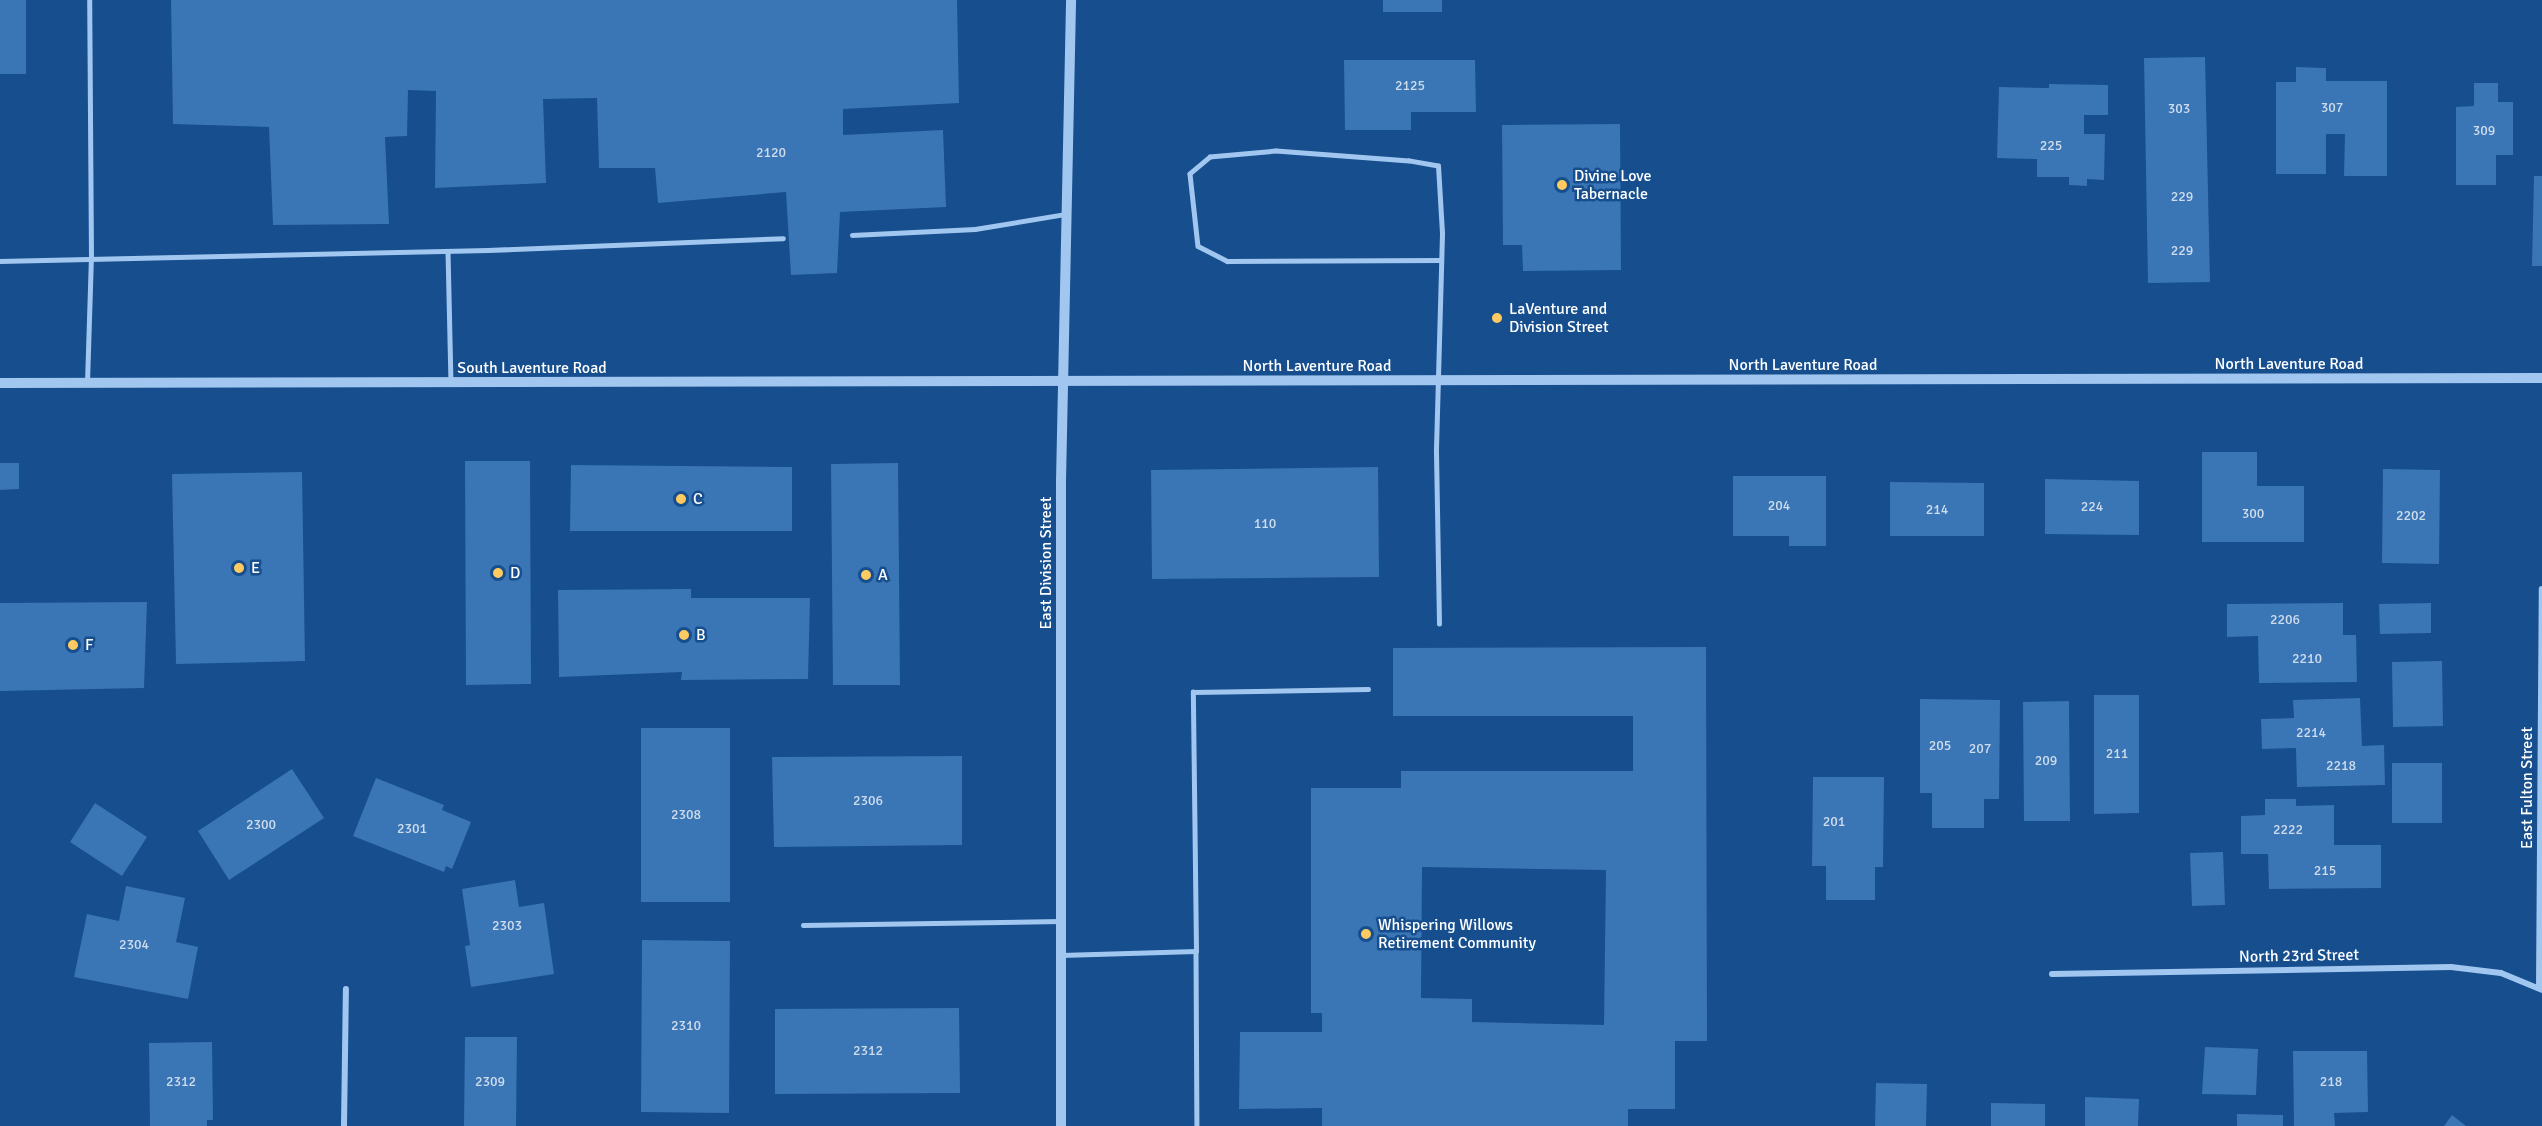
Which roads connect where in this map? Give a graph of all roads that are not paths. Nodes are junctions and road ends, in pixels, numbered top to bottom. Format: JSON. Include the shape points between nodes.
{"nodes":[{"id":1,"x":89,"y":0,"type":"edge"},
{"id":2,"x":1071,"y":0,"type":"edge"},
{"id":3,"x":1066,"y":214,"type":"junction"},
{"id":4,"x":852,"y":235,"type":"dead end"},
{"id":5,"x":783,"y":238,"type":"dead end"},
{"id":6,"x":448,"y":251,"type":"junction"},
{"id":7,"x":91,"y":259,"type":"junction"},
{"id":8,"x":1442,"y":260,"type":"junction"},
{"id":9,"x":0,"y":261,"type":"edge"},
{"id":10,"x":2542,"y":378,"type":"edge"},
{"id":11,"x":1438,"y":381,"type":"junction"},
{"id":12,"x":0,"y":383,"type":"edge"},
{"id":13,"x":87,"y":383,"type":"junction"},
{"id":14,"x":451,"y":383,"type":"junction"},
{"id":15,"x":1064,"y":383,"type":"junction"},
{"id":16,"x":2542,"y":589,"type":"edge"},
{"id":17,"x":1439,"y":624,"type":"dead end"},
{"id":18,"x":1368,"y":689,"type":"dead end"},
{"id":19,"x":1061,"y":921,"type":"junction"},
{"id":20,"x":803,"y":926,"type":"dead end"},
{"id":21,"x":1196,"y":951,"type":"junction"},
{"id":22,"x":1061,"y":955,"type":"junction"},
{"id":23,"x":2052,"y":974,"type":"dead end"},
{"id":24,"x":346,"y":989,"type":"dead end"},
{"id":25,"x":2540,"y":989,"type":"edge"},
{"id":26,"x":344,"y":1126,"type":"edge"},
{"id":27,"x":1061,"y":1126,"type":"edge"},
{"id":28,"x":1197,"y":1126,"type":"edge"}],
"edges":[{"from":1,"to":7,"type":"lane"},
{"from":2,"to":3,"type":"street","name":"East Division Street"},
{"from":3,"to":4,"type":"lane","via":[[975,230]]},
{"from":3,"to":15,"type":"street","name":"East Division Street"},
{"from":5,"to":6,"type":"lane"},
{"from":6,"to":7,"type":"lane"},
{"from":6,"to":14,"type":"lane"},
{"from":7,"to":9,"type":"lane"},
{"from":7,"to":13,"type":"lane"},
{"from":8,"to":8,"type":"lane","via":[[1438,166],[1276,151],[1210,157],[1190,174],[1198,246],[1227,261]]},
{"from":8,"to":11,"type":"lane"},
{"from":10,"to":11,"type":"street","name":"North Laventure Road"},
{"from":11,"to":15,"type":"street","name":"North Laventure Road"},
{"from":11,"to":17,"type":"lane"},
{"from":12,"to":13,"type":"street","name":"South Laventure Road"},
{"from":13,"to":14,"type":"street","name":"South Laventure Road"},
{"from":14,"to":15,"type":"street","name":"South Laventure Road"},
{"from":15,"to":19,"type":"street","name":"East Division Street"},
{"from":16,"to":25,"type":"street","name":"East Fulton Street"},
{"from":18,"to":21,"type":"lane","via":[[1193,692]]},
{"from":19,"to":20,"type":"lane"},
{"from":19,"to":22,"type":"street","name":"East Division Street"},
{"from":21,"to":22,"type":"lane"},
{"from":21,"to":28,"type":"lane"},
{"from":22,"to":27,"type":"street","name":"East Division Street"},
{"from":23,"to":25,"type":"street","name":"North 23rd Street","via":[[2451,967],[2501,973]]},
{"from":24,"to":26,"type":"street"}]}
